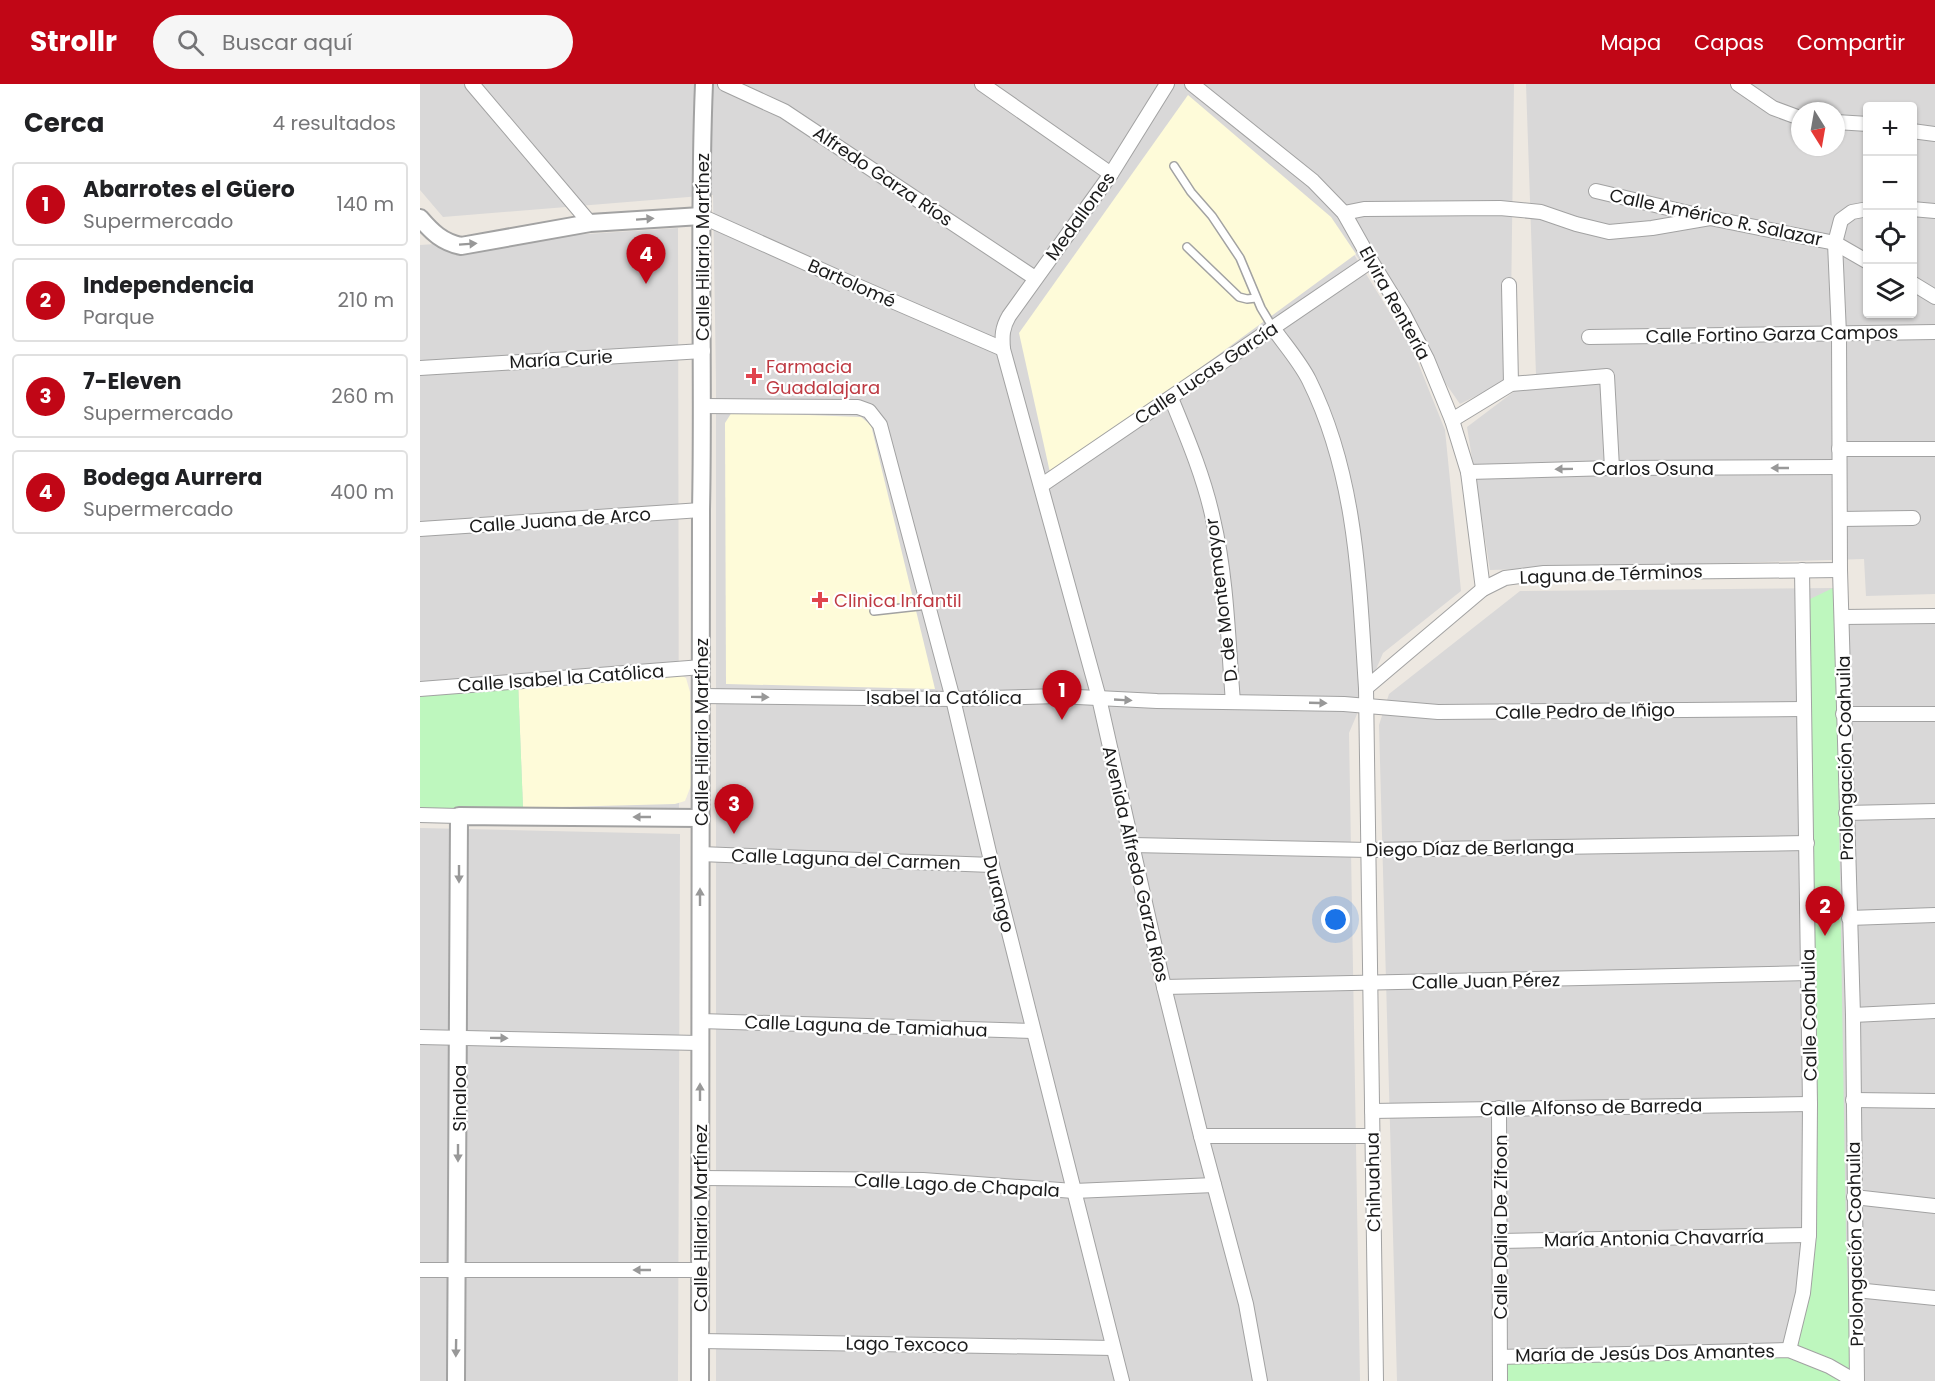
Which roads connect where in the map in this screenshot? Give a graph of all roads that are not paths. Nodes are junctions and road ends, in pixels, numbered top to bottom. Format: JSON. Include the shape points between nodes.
{"nodes":[{"id":1,"x":472,"y":84,"type":"edge"},
{"id":2,"x":704,"y":84,"type":"edge"},
{"id":3,"x":725,"y":84,"type":"edge"},
{"id":4,"x":982,"y":84,"type":"edge"},
{"id":5,"x":1167,"y":84,"type":"edge"},
{"id":6,"x":1192,"y":84,"type":"edge"},
{"id":7,"x":1738,"y":84,"type":"edge"},
{"id":8,"x":1791,"y":115,"type":"edge"},
{"id":9,"x":1845,"y":123,"type":"edge"},
{"id":10,"x":1863,"y":124,"type":"edge"},
{"id":11,"x":1917,"y":132,"type":"edge"},
{"id":12,"x":1935,"y":134,"type":"edge"},
{"id":13,"x":1174,"y":166,"type":"dead end"},
{"id":14,"x":1111,"y":174,"type":"junction"},
{"id":15,"x":1596,"y":191,"type":"dead end"},
{"id":16,"x":1917,"y":209,"type":"edge"},
{"id":17,"x":1863,"y":210,"type":"edge"},
{"id":18,"x":1935,"y":211,"type":"edge"},
{"id":19,"x":1344,"y":213,"type":"junction"},
{"id":20,"x":701,"y":216,"type":"junction"},
{"id":21,"x":420,"y":218,"type":"edge"},
{"id":22,"x":1710,"y":218,"type":"junction"},
{"id":23,"x":590,"y":223,"type":"junction"},
{"id":24,"x":1835,"y":243,"type":"junction"},
{"id":25,"x":1187,"y":247,"type":"dead end"},
{"id":26,"x":1863,"y":258,"type":"edge"},
{"id":27,"x":1371,"y":261,"type":"junction"},
{"id":28,"x":1035,"y":278,"type":"junction"},
{"id":29,"x":1509,"y":285,"type":"dead end"},
{"id":30,"x":1917,"y":287,"type":"edge"},
{"id":31,"x":1935,"y":297,"type":"edge"},
{"id":32,"x":1256,"y":298,"type":"junction"},
{"id":33,"x":1273,"y":328,"type":"junction"},
{"id":34,"x":1935,"y":332,"type":"edge"},
{"id":35,"x":1839,"y":334,"type":"junction"},
{"id":36,"x":1589,"y":337,"type":"dead end"},
{"id":37,"x":1003,"y":349,"type":"junction"},
{"id":38,"x":702,"y":351,"type":"junction"},
{"id":39,"x":420,"y":368,"type":"edge"},
{"id":40,"x":1511,"y":384,"type":"junction"},
{"id":41,"x":1171,"y":398,"type":"junction"},
{"id":42,"x":703,"y":406,"type":"junction"},
{"id":43,"x":1452,"y":420,"type":"junction"},
{"id":44,"x":1839,"y":448,"type":"junction"},
{"id":45,"x":1935,"y":449,"type":"edge"},
{"id":46,"x":1839,"y":467,"type":"junction"},
{"id":47,"x":1612,"y":468,"type":"junction"},
{"id":48,"x":1468,"y":472,"type":"junction"},
{"id":49,"x":1042,"y":485,"type":"junction"},
{"id":50,"x":700,"y":510,"type":"junction"},
{"id":51,"x":1913,"y":518,"type":"dead end"},
{"id":52,"x":1840,"y":519,"type":"junction"},
{"id":53,"x":420,"y":529,"type":"edge"},
{"id":54,"x":1802,"y":570,"type":"junction"},
{"id":55,"x":1840,"y":570,"type":"junction"},
{"id":56,"x":1483,"y":589,"type":"junction"},
{"id":57,"x":928,"y":605,"type":"junction"},
{"id":58,"x":874,"y":611,"type":"dead end"},
{"id":59,"x":1935,"y":616,"type":"edge"},
{"id":60,"x":1842,"y":617,"type":"junction"},
{"id":61,"x":702,"y":668,"type":"junction"},
{"id":62,"x":420,"y":688,"type":"edge"},
{"id":63,"x":1366,"y":688,"type":"junction"},
{"id":64,"x":702,"y":696,"type":"junction"},
{"id":65,"x":1099,"y":698,"type":"junction"},
{"id":66,"x":953,"y":699,"type":"junction"},
{"id":67,"x":1233,"y":702,"type":"junction"},
{"id":68,"x":1366,"y":706,"type":"junction"},
{"id":69,"x":1804,"y":709,"type":"junction"},
{"id":70,"x":1844,"y":714,"type":"junction"},
{"id":71,"x":1935,"y":714,"type":"edge"},
{"id":72,"x":1935,"y":811,"type":"edge"},
{"id":73,"x":1846,"y":813,"type":"junction"},
{"id":74,"x":420,"y":815,"type":"edge"},
{"id":75,"x":459,"y":816,"type":"junction"},
{"id":76,"x":701,"y":818,"type":"junction"},
{"id":77,"x":1807,"y":843,"type":"junction"},
{"id":78,"x":1132,"y":845,"type":"junction"},
{"id":79,"x":1369,"y":850,"type":"junction"},
{"id":80,"x":700,"y":854,"type":"junction"},
{"id":81,"x":992,"y":865,"type":"junction"},
{"id":82,"x":1935,"y":915,"type":"edge"},
{"id":83,"x":1849,"y":918,"type":"junction"},
{"id":84,"x":1809,"y":973,"type":"junction"},
{"id":85,"x":1371,"y":984,"type":"junction"},
{"id":86,"x":1164,"y":987,"type":"junction"},
{"id":87,"x":1935,"y":1011,"type":"edge"},
{"id":88,"x":1853,"y":1015,"type":"junction"},
{"id":89,"x":700,"y":1021,"type":"junction"},
{"id":90,"x":1033,"y":1030,"type":"junction"},
{"id":91,"x":420,"y":1037,"type":"edge"},
{"id":92,"x":459,"y":1037,"type":"junction"},
{"id":93,"x":699,"y":1043,"type":"junction"},
{"id":94,"x":1853,"y":1100,"type":"junction"},
{"id":95,"x":1935,"y":1101,"type":"edge"},
{"id":96,"x":1810,"y":1104,"type":"junction"},
{"id":97,"x":1499,"y":1108,"type":"junction"},
{"id":98,"x":1372,"y":1111,"type":"junction"},
{"id":99,"x":1201,"y":1136,"type":"junction"},
{"id":100,"x":1372,"y":1136,"type":"junction"},
{"id":101,"x":700,"y":1178,"type":"junction"},
{"id":102,"x":1214,"y":1185,"type":"junction"},
{"id":103,"x":1074,"y":1191,"type":"junction"},
{"id":104,"x":1854,"y":1197,"type":"junction"},
{"id":105,"x":1935,"y":1206,"type":"edge"},
{"id":106,"x":1809,"y":1235,"type":"junction"},
{"id":107,"x":1500,"y":1241,"type":"junction"},
{"id":108,"x":700,"y":1269,"type":"junction"},
{"id":109,"x":420,"y":1270,"type":"edge"},
{"id":110,"x":458,"y":1270,"type":"junction"},
{"id":111,"x":1856,"y":1290,"type":"junction"},
{"id":112,"x":1935,"y":1298,"type":"edge"},
{"id":113,"x":700,"y":1341,"type":"junction"},
{"id":114,"x":1113,"y":1348,"type":"junction"},
{"id":115,"x":1789,"y":1350,"type":"junction"},
{"id":116,"x":1500,"y":1357,"type":"junction"},
{"id":117,"x":456,"y":1381,"type":"edge"},
{"id":118,"x":700,"y":1381,"type":"edge"},
{"id":119,"x":1122,"y":1381,"type":"edge"},
{"id":120,"x":1260,"y":1381,"type":"edge"},
{"id":121,"x":1376,"y":1381,"type":"edge"},
{"id":122,"x":1500,"y":1381,"type":"edge"},
{"id":123,"x":1856,"y":1381,"type":"edge"}],
"edges":[{"from":1,"to":23,"type":"street"},
{"from":2,"to":20,"type":"street","name":"Calle Hilario Martínez"},
{"from":3,"to":28,"type":"street","name":"Alfredo Garza Ríos","via":[[784,111]]},
{"from":4,"to":14,"type":"street"},
{"from":5,"to":14,"type":"street","name":"Medallones"},
{"from":6,"to":19,"type":"street","name":"Elvira Rentería","via":[[1313,182]]},
{"from":7,"to":8,"type":"street","via":[[1773,108]]},
{"from":9,"to":10,"type":"street"},
{"from":11,"to":12,"type":"street"},
{"from":13,"to":32,"type":"lane","via":[[1240,258]]},
{"from":14,"to":28,"type":"street","name":"Medallones"},
{"from":15,"to":22,"type":"street","name":"Calle Américo R. Salazar"},
{"from":16,"to":18,"type":"street"},
{"from":17,"to":24,"type":"street","via":[[1841,220]]},
{"from":19,"to":22,"type":"street","via":[[1364,209],[1500,208],[1541,212],[1609,232]]},
{"from":19,"to":27,"type":"street","name":"Elvira Rentería"},
{"from":23,"to":20,"type":"street","one_way":true},
{"from":20,"to":37,"type":"street","name":"Bartolomé"},
{"from":20,"to":38,"type":"street","name":"Calle Hilario Martínez"},
{"from":21,"to":23,"type":"street","one_way":true,"via":[[441,239],[461,246]]},
{"from":22,"to":24,"type":"street","name":"Calle Américo R. Salazar"},
{"from":24,"to":26,"type":"street","name":"Calle Américo R. Salazar"},
{"from":24,"to":35,"type":"street","name":"Prolongación Coahuila"},
{"from":25,"to":32,"type":"lane","via":[[1239,297]]},
{"from":27,"to":33,"type":"street","name":"Calle Lucas García"},
{"from":27,"to":43,"type":"street","name":"Elvira Rentería","via":[[1417,337]]},
{"from":28,"to":37,"type":"street","name":"Medallones","via":[[1003,326]]},
{"from":29,"to":40,"type":"street"},
{"from":30,"to":31,"type":"street"},
{"from":32,"to":33,"type":"lane"},
{"from":33,"to":41,"type":"street","name":"Calle Lucas García"},
{"from":33,"to":63,"type":"street","via":[[1308,378],[1341,463],[1354,531]]},
{"from":34,"to":35,"type":"street","name":"Calle Fortino Garza Campos"},
{"from":35,"to":36,"type":"street","name":"Calle Fortino Garza Campos"},
{"from":35,"to":44,"type":"street","name":"Prolongación Coahuila"},
{"from":37,"to":49,"type":"street","name":"Avenida Alfredo Garza Ríos"},
{"from":38,"to":39,"type":"street","name":"María Curie"},
{"from":38,"to":42,"type":"street","name":"Calle Hilario Martínez"},
{"from":40,"to":43,"type":"street"},
{"from":40,"to":47,"type":"street","via":[[1608,376]]},
{"from":41,"to":49,"type":"street","name":"Calle Lucas García"},
{"from":41,"to":67,"type":"street","name":"D. de Montemayor","via":[[1213,518],[1223,577]]},
{"from":42,"to":50,"type":"street","name":"Calle Hilario Martínez"},
{"from":42,"to":57,"type":"street","name":"Durango","via":[[858,407],[869,411],[884,435]]},
{"from":43,"to":48,"type":"street","name":"Elvira Rentería"},
{"from":44,"to":45,"type":"street"},
{"from":44,"to":46,"type":"street","name":"Prolongación Coahuila"},
{"from":46,"to":47,"type":"street","name":"Carlos Osuna","one_way":true},
{"from":46,"to":52,"type":"street","name":"Prolongación Coahuila"},
{"from":47,"to":48,"type":"street","name":"Carlos Osuna","one_way":true},
{"from":48,"to":56,"type":"street","name":"Elvira Rentería"},
{"from":49,"to":65,"type":"street","name":"Avenida Alfredo Garza Ríos"},
{"from":50,"to":53,"type":"street","name":"Calle Juana de Arco"},
{"from":50,"to":61,"type":"street","name":"Calle Hilario Martínez"},
{"from":51,"to":52,"type":"street"},
{"from":52,"to":55,"type":"street","name":"Prolongación Coahuila"},
{"from":54,"to":55,"type":"street","name":"Laguna de Términos"},
{"from":54,"to":56,"type":"street","name":"Laguna de Términos","via":[[1544,573],[1505,578]]},
{"from":54,"to":69,"type":"street","name":"Calle Coahuila"},
{"from":55,"to":60,"type":"street","name":"Prolongación Coahuila"},
{"from":56,"to":63,"type":"street","name":"Laguna de Términos"},
{"from":57,"to":58,"type":"lane"},
{"from":57,"to":66,"type":"street","name":"Durango"},
{"from":59,"to":60,"type":"street"},
{"from":60,"to":70,"type":"street","name":"Prolongación Coahuila"},
{"from":61,"to":62,"type":"street","name":"Calle Isabel la Católica"},
{"from":61,"to":64,"type":"street","name":"Calle Hilario Martínez"},
{"from":63,"to":68,"type":"street"},
{"from":64,"to":66,"type":"street","name":"Isabel la Católica","one_way":true},
{"from":64,"to":76,"type":"street","name":"Calle Hilario Martínez"},
{"from":65,"to":66,"type":"street","name":"Isabel la Católica"},
{"from":65,"to":67,"type":"street","name":"Isabel la Católica","one_way":true},
{"from":65,"to":78,"type":"street","name":"Avenida Alfredo Garza Ríos"},
{"from":66,"to":81,"type":"street","name":"Durango"},
{"from":67,"to":68,"type":"street","name":"Isabel la Católica","one_way":true},
{"from":68,"to":69,"type":"street","name":"Calle Pedro de Iñigo","via":[[1438,712]]},
{"from":68,"to":79,"type":"street","name":"Chihuahua"},
{"from":69,"to":77,"type":"street","name":"Calle Coahuila"},
{"from":70,"to":71,"type":"street"},
{"from":70,"to":73,"type":"street","name":"Prolongación Coahuila"},
{"from":72,"to":73,"type":"street"},
{"from":73,"to":83,"type":"street","name":"Prolongación Coahuila"},
{"from":74,"to":75,"type":"street"},
{"from":76,"to":75,"type":"street","one_way":true},
{"from":75,"to":92,"type":"street","name":"Sinaloa","one_way":true},
{"from":76,"to":80,"type":"street","name":"Calle Hilario Martínez"},
{"from":77,"to":79,"type":"street","name":"Diego Díaz de Berlanga"},
{"from":77,"to":84,"type":"street","name":"Calle Coahuila"},
{"from":78,"to":79,"type":"street","name":"Diego Díaz de Berlanga"},
{"from":78,"to":86,"type":"street","name":"Avenida Alfredo Garza Ríos"},
{"from":79,"to":85,"type":"street","name":"Chihuahua"},
{"from":80,"to":81,"type":"street","name":"Calle Laguna del Carmen"},
{"from":89,"to":80,"type":"street","name":"Calle Hilario Martínez","one_way":true},
{"from":81,"to":90,"type":"street","name":"Durango"},
{"from":82,"to":83,"type":"street"},
{"from":83,"to":88,"type":"street","name":"Prolongación Coahuila"},
{"from":84,"to":85,"type":"street","name":"Calle Juan Pérez"},
{"from":84,"to":96,"type":"street","name":"Calle Coahuila"},
{"from":85,"to":86,"type":"street","name":"Calle Juan Pérez"},
{"from":85,"to":98,"type":"street","name":"Chihuahua"},
{"from":86,"to":99,"type":"street","name":"Avenida Alfredo Garza Ríos"},
{"from":87,"to":88,"type":"street"},
{"from":88,"to":94,"type":"street","name":"Prolongación Coahuila"},
{"from":89,"to":90,"type":"street","name":"Calle Laguna de Tamiahua"},
{"from":89,"to":93,"type":"street","name":"Calle Hilario Martínez"},
{"from":90,"to":103,"type":"street","name":"Durango"},
{"from":91,"to":92,"type":"street"},
{"from":92,"to":93,"type":"street","one_way":true},
{"from":92,"to":110,"type":"street","name":"Sinaloa","one_way":true},
{"from":101,"to":93,"type":"street","name":"Calle Hilario Martínez","one_way":true},
{"from":94,"to":95,"type":"street"},
{"from":94,"to":104,"type":"street","name":"Prolongación Coahuila"},
{"from":96,"to":97,"type":"street","name":"Calle Alfonso de Barreda"},
{"from":96,"to":106,"type":"street","name":"Calle Coahuila"},
{"from":97,"to":98,"type":"street","name":"Calle Alfonso de Barreda"},
{"from":97,"to":107,"type":"street","name":"Calle Dalia De Zifoon"},
{"from":98,"to":100,"type":"street","name":"Chihuahua"},
{"from":99,"to":100,"type":"street"},
{"from":99,"to":102,"type":"street","name":"Avenida Alfredo Garza Ríos"},
{"from":100,"to":121,"type":"street","name":"Chihuahua"},
{"from":101,"to":103,"type":"street","name":"Calle Lago de Chapala","via":[[923,1180]]},
{"from":101,"to":108,"type":"street","name":"Calle Hilario Martínez"},
{"from":102,"to":103,"type":"street","name":"Calle Lago de Chapala"},
{"from":102,"to":120,"type":"street","name":"Avenida Alfredo Garza Ríos","via":[[1244,1294]]},
{"from":103,"to":114,"type":"street","name":"Durango"},
{"from":104,"to":105,"type":"street"},
{"from":104,"to":111,"type":"street","name":"Prolongación Coahuila"},
{"from":106,"to":107,"type":"street","name":"María Antonia Chavarría"},
{"from":106,"to":115,"type":"street","name":"Calle Coahuila","via":[[1803,1293]]},
{"from":107,"to":116,"type":"street","name":"Calle Dalia De Zifoon"},
{"from":108,"to":110,"type":"street","one_way":true},
{"from":108,"to":113,"type":"street","name":"Calle Hilario Martínez"},
{"from":109,"to":110,"type":"street"},
{"from":110,"to":117,"type":"street","name":"Sinaloa","one_way":true},
{"from":111,"to":112,"type":"street"},
{"from":111,"to":123,"type":"street","name":"Prolongación Coahuila"},
{"from":113,"to":114,"type":"street","name":"Lago Texcoco"},
{"from":113,"to":118,"type":"street","name":"Calle Hilario Martínez"},
{"from":114,"to":119,"type":"street","name":"Durango"},
{"from":115,"to":116,"type":"street","name":"María de Jesús Dos Amantes"},
{"from":115,"to":123,"type":"street","name":"María de Jesús Dos Amantes"},
{"from":116,"to":122,"type":"street","name":"Calle Dalia De Zifoon"}]}
